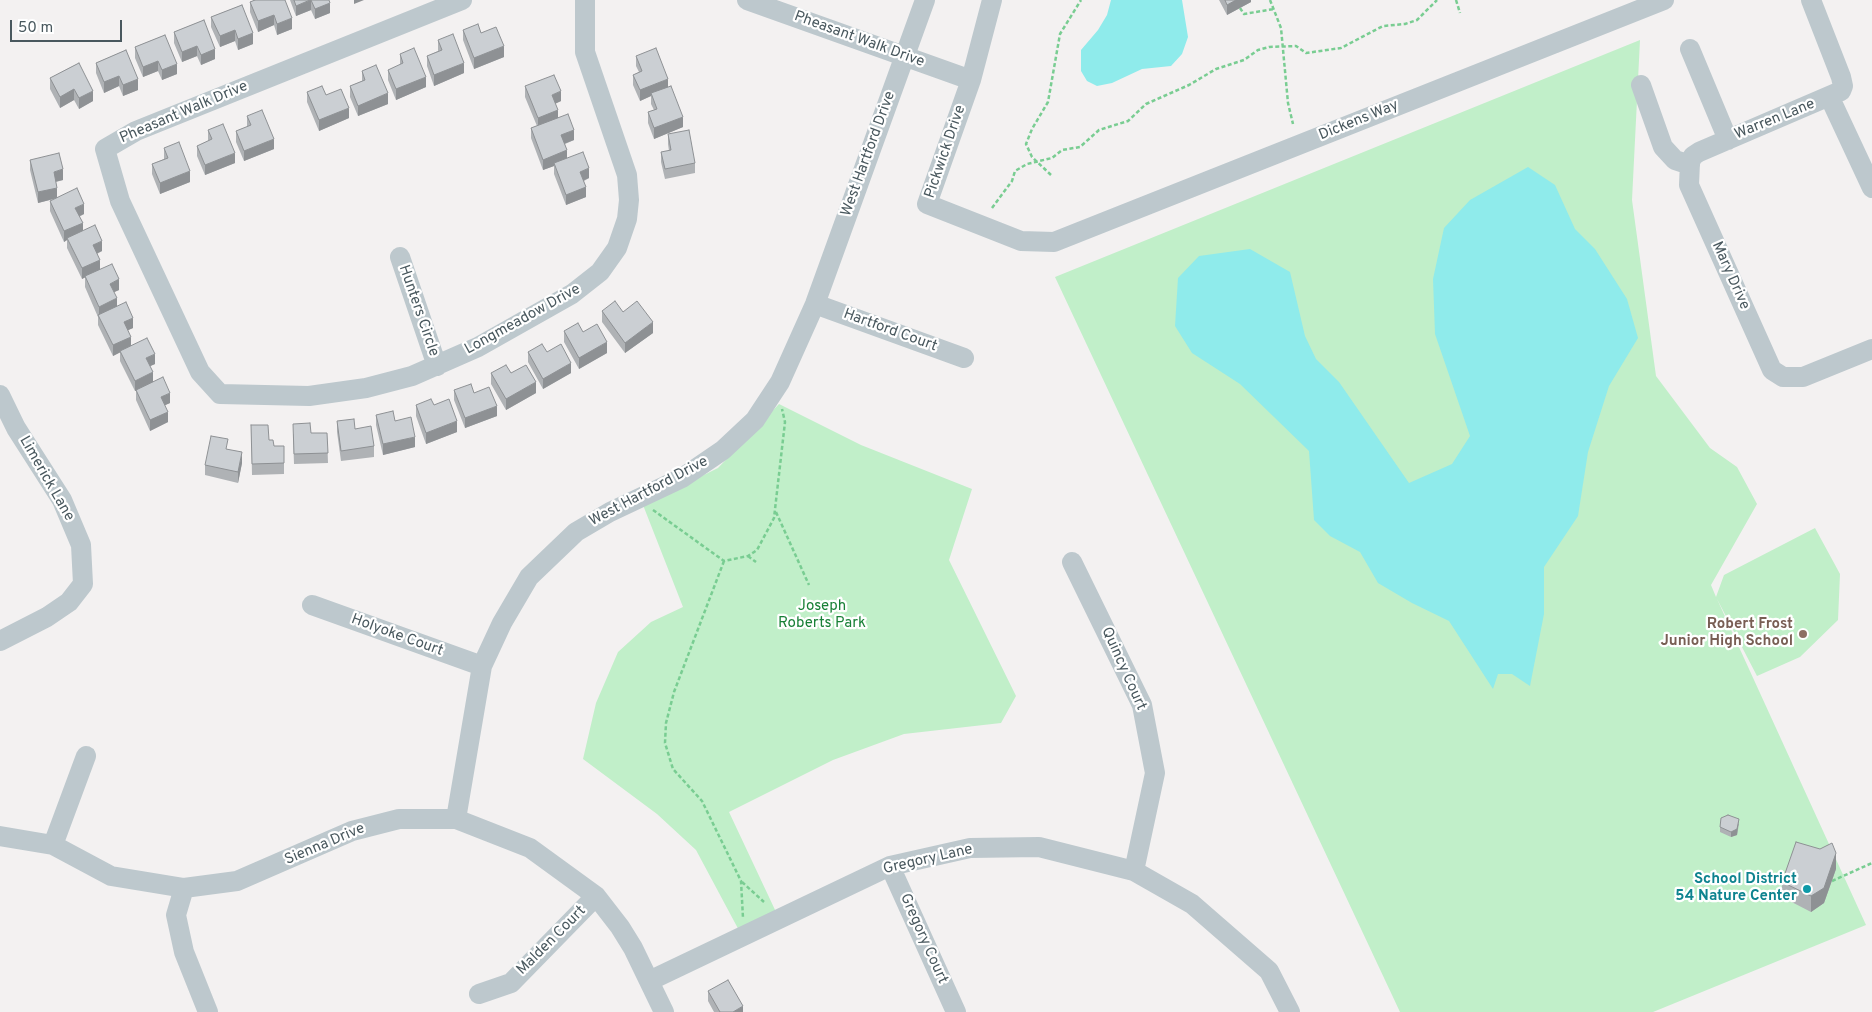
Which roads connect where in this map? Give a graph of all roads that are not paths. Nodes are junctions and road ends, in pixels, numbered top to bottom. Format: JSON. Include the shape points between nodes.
{"nodes":[{"id":1,"x":462,"y":0,"type":"edge"},
{"id":2,"x":585,"y":0,"type":"edge"},
{"id":3,"x":747,"y":0,"type":"edge"},
{"id":4,"x":926,"y":0,"type":"edge"},
{"id":5,"x":992,"y":0,"type":"edge"},
{"id":6,"x":1664,"y":0,"type":"edge"},
{"id":7,"x":1811,"y":0,"type":"edge"},
{"id":8,"x":1690,"y":49,"type":"dead end"},
{"id":9,"x":905,"y":56,"type":"junction"},
{"id":10,"x":971,"y":80,"type":"junction"},
{"id":11,"x":1641,"y":85,"type":"dead end"},
{"id":12,"x":1830,"y":98,"type":"junction"},
{"id":13,"x":1728,"y":140,"type":"junction"},
{"id":14,"x":1690,"y":165,"type":"junction"},
{"id":15,"x":1872,"y":188,"type":"edge"},
{"id":16,"x":1054,"y":242,"type":"joint"},
{"id":17,"x":400,"y":257,"type":"dead end"},
{"id":18,"x":815,"y":304,"type":"junction"},
{"id":19,"x":1872,"y":348,"type":"edge"},
{"id":20,"x":964,"y":358,"type":"dead end"},
{"id":21,"x":437,"y":366,"type":"junction"},
{"id":22,"x":220,"y":394,"type":"joint"},
{"id":23,"x":0,"y":395,"type":"edge"},
{"id":24,"x":1072,"y":562,"type":"dead end"},
{"id":25,"x":312,"y":605,"type":"dead end"},
{"id":26,"x":0,"y":641,"type":"edge"},
{"id":27,"x":482,"y":666,"type":"junction"},
{"id":28,"x":86,"y":756,"type":"dead end"},
{"id":29,"x":456,"y":818,"type":"junction"},
{"id":30,"x":0,"y":836,"type":"edge"},
{"id":31,"x":53,"y":845,"type":"junction"},
{"id":32,"x":890,"y":866,"type":"junction"},
{"id":33,"x":1134,"y":871,"type":"junction"},
{"id":34,"x":184,"y":888,"type":"junction"},
{"id":35,"x":596,"y":896,"type":"junction"},
{"id":36,"x":649,"y":981,"type":"junction"},
{"id":37,"x":478,"y":994,"type":"dead end"},
{"id":38,"x":208,"y":1012,"type":"edge"},
{"id":39,"x":664,"y":1012,"type":"edge"},
{"id":40,"x":956,"y":1012,"type":"edge"},
{"id":41,"x":1290,"y":1012,"type":"edge"}],
"edges":[{"from":1,"to":22,"type":"street","name":"Pheasant Walk Drive","via":[[136,131],[104,149],[120,201],[200,372]]},
{"from":2,"to":21,"type":"street","name":"Longmeadow Drive","via":[[584,36],[589,68],[626,175],[629,200],[616,248],[600,272],[585,286]]},
{"from":3,"to":9,"type":"street","name":"Pheasant Walk Drive"},
{"from":4,"to":9,"type":"street","name":"West Hartford Drive"},
{"from":5,"to":10,"type":"street","name":"Pickwick Drive"},
{"from":6,"to":16,"type":"street","name":"Dickens Way"},
{"from":7,"to":12,"type":"street","via":[[1843,86]]},
{"from":8,"to":13,"type":"street"},
{"from":9,"to":10,"type":"street","name":"Pheasant Walk Drive"},
{"from":9,"to":18,"type":"street","name":"West Hartford Drive"},
{"from":10,"to":16,"type":"street","name":"Pickwick Drive","via":[[927,204],[1021,241]]},
{"from":11,"to":14,"type":"street","via":[[1663,148],[1676,160]]},
{"from":12,"to":13,"type":"street","name":"Warren Lane"},
{"from":12,"to":15,"type":"street","name":"Warren Lane"},
{"from":13,"to":14,"type":"street","name":"Warren Lane","via":[[1699,152],[1693,156]]},
{"from":14,"to":19,"type":"street","name":"Mary Drive","via":[[1688,185],[1772,370],[1787,378],[1803,376]]},
{"from":17,"to":21,"type":"street","name":"Hunters Circle"},
{"from":18,"to":20,"type":"street","name":"Hartford Court"},
{"from":18,"to":27,"type":"street","name":"West Hartford Drive","via":[[774,392],[754,420],[723,450],[682,478],[576,532],[529,577]]},
{"from":21,"to":22,"type":"street","name":"Longmeadow Drive","via":[[366,388],[309,396]]},
{"from":23,"to":26,"type":"street","name":"Limerick Lane","via":[[16,428],[62,500],[82,545],[83,584],[69,602]]},
{"from":24,"to":33,"type":"street","name":"Quincy Court","via":[[1142,705],[1155,773]]},
{"from":25,"to":27,"type":"street","name":"Holyoke Court"},
{"from":27,"to":29,"type":"street","name":"West Hartford Drive"},
{"from":28,"to":31,"type":"street"},
{"from":29,"to":34,"type":"street","name":"Sienna Drive","via":[[399,818],[352,831],[237,882]]},
{"from":29,"to":35,"type":"street","name":"Sienna Drive","via":[[530,848]]},
{"from":30,"to":31,"type":"street","name":"Sienna Drive"},
{"from":31,"to":34,"type":"street","name":"Sienna Drive","via":[[111,876]]},
{"from":32,"to":33,"type":"street","name":"Gregory Lane","via":[[970,848],[1039,847]]},
{"from":32,"to":36,"type":"street","name":"Gregory Lane"},
{"from":32,"to":40,"type":"street","name":"Gregory Court"},
{"from":33,"to":41,"type":"street","name":"Gregory Lane","via":[[1192,904],[1269,971]]},
{"from":34,"to":38,"type":"street","via":[[176,915],[184,952]]},
{"from":35,"to":36,"type":"street","name":"Sienna Drive","via":[[620,926]]},
{"from":35,"to":37,"type":"street","name":"Malden Court","via":[[511,983]]},
{"from":36,"to":39,"type":"street","name":"Sienna Drive"}]}
